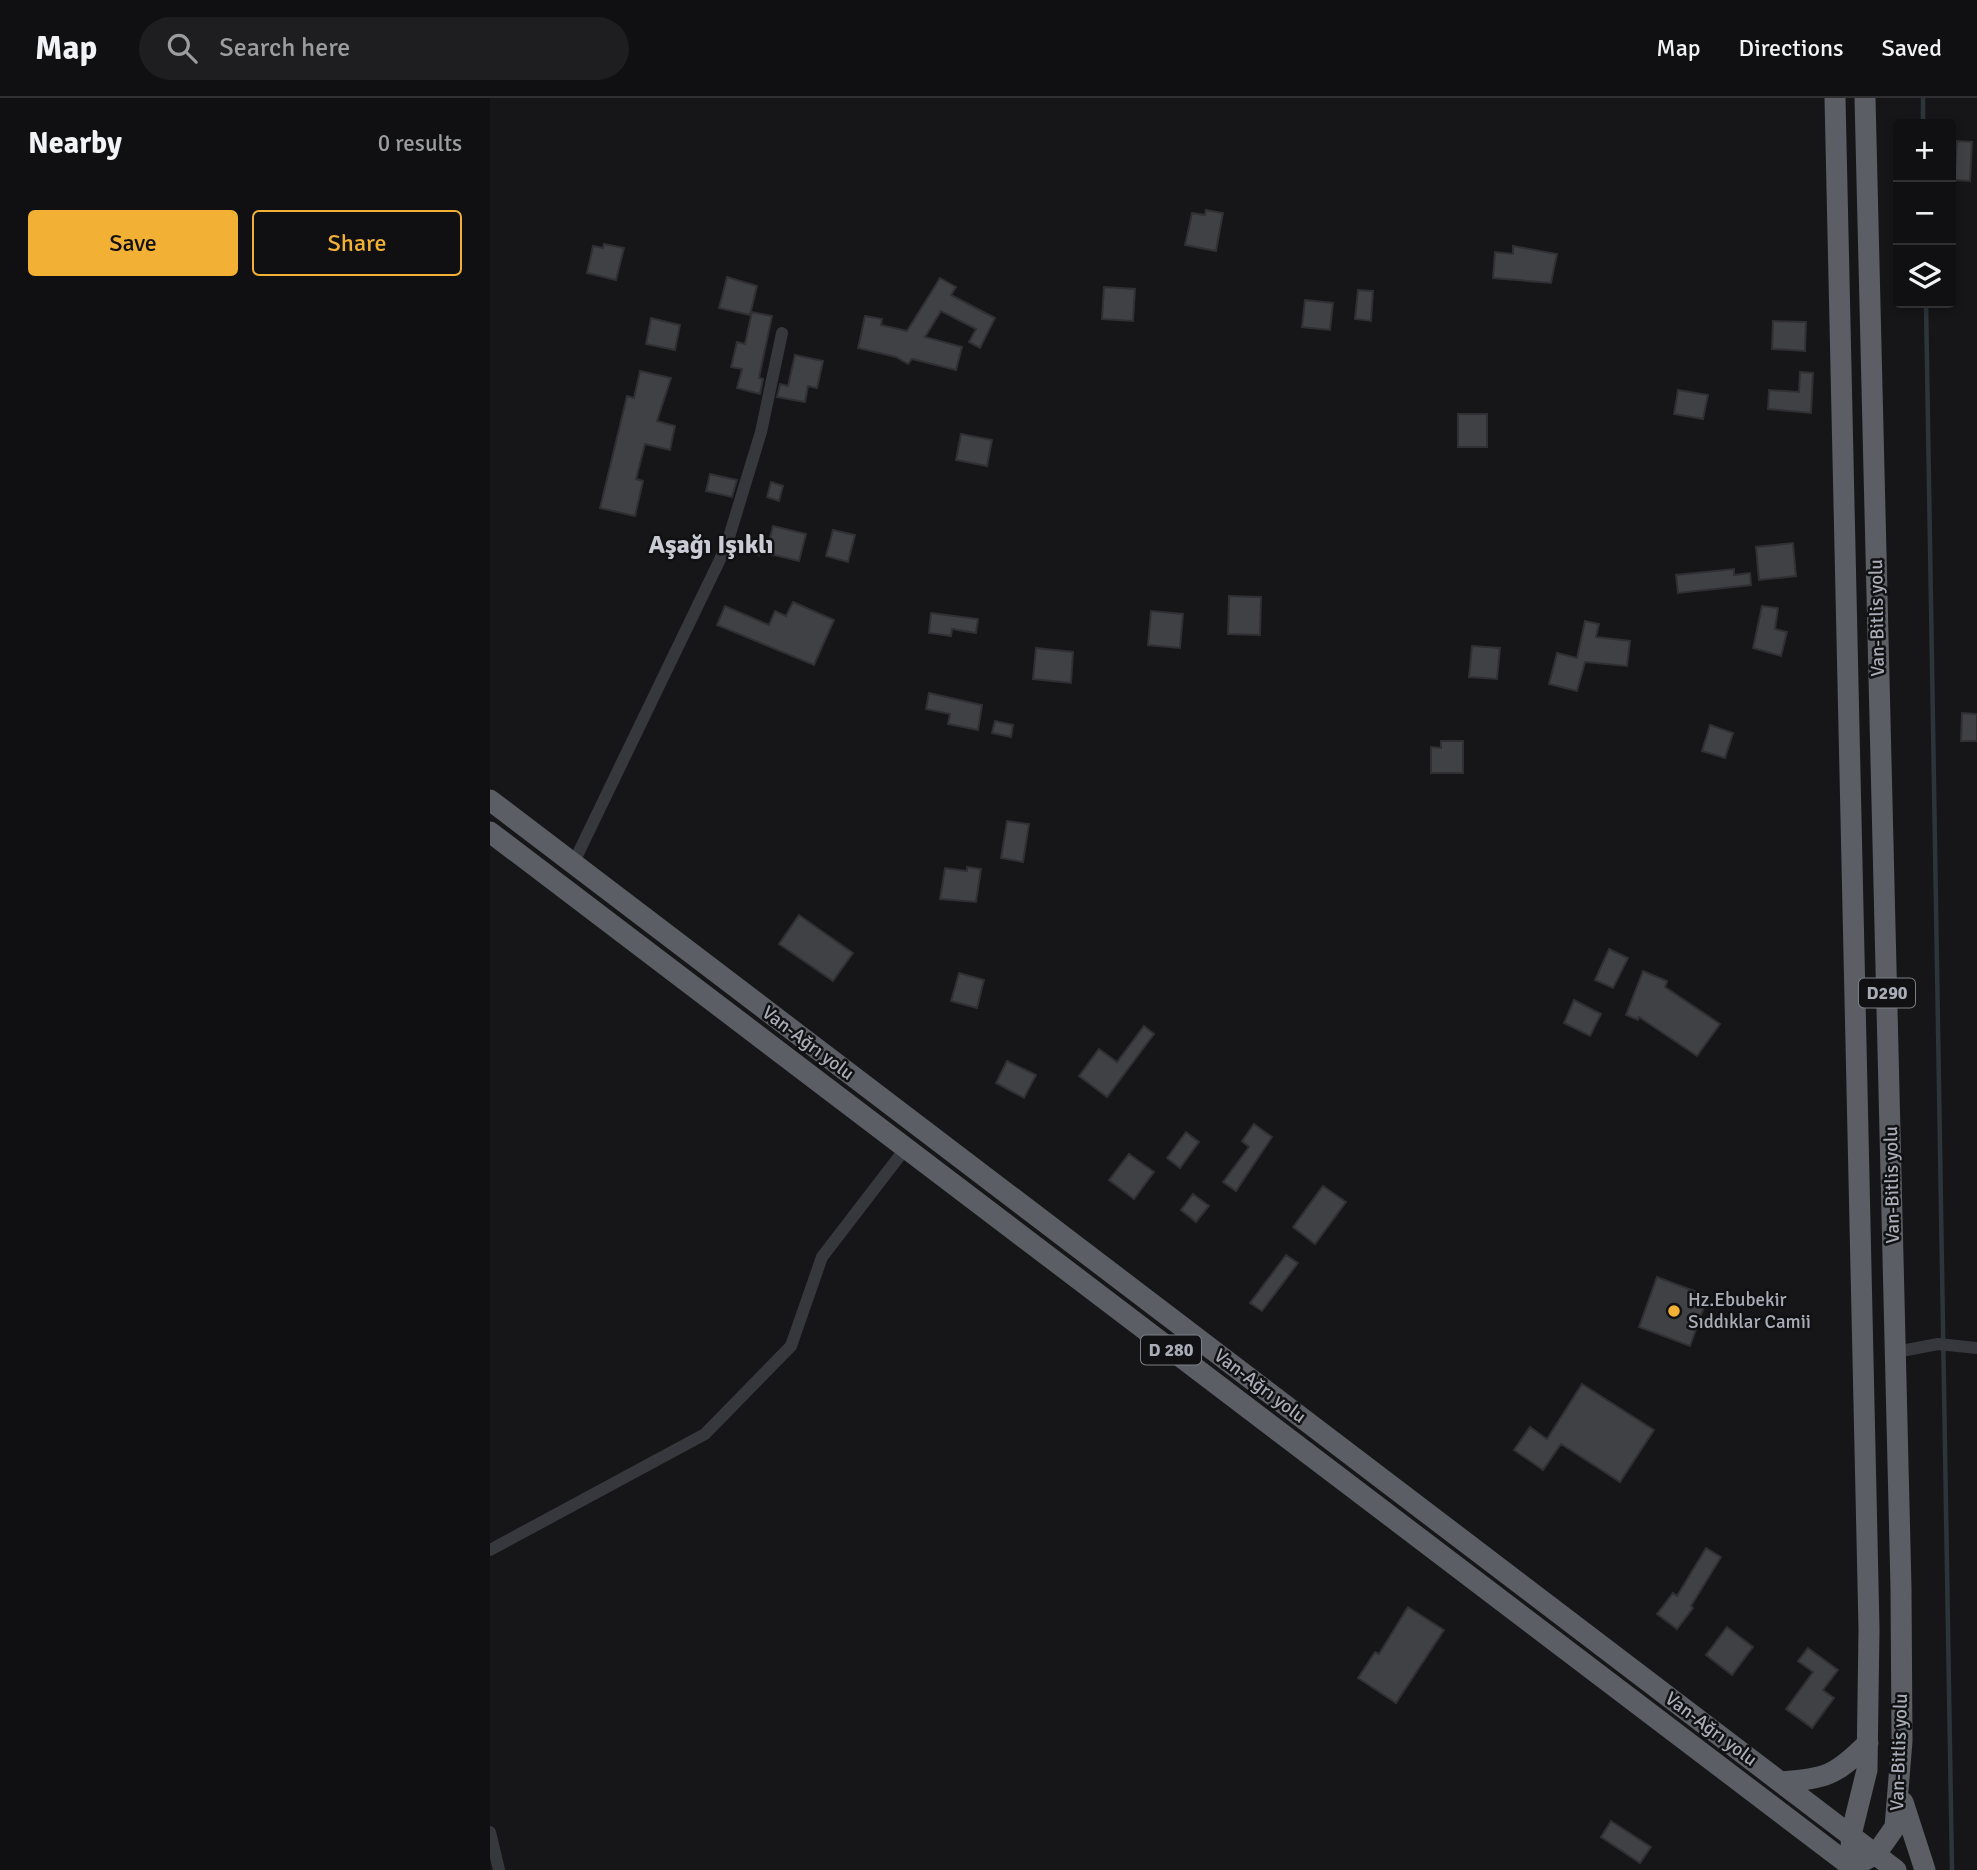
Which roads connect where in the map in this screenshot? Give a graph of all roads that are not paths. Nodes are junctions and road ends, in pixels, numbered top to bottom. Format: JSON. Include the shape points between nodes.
{"nodes":[{"id":1,"x":1835,"y":98,"type":"edge"},
{"id":2,"x":1864,"y":98,"type":"edge"},
{"id":3,"x":782,"y":333,"type":"dead end"},
{"id":4,"x":490,"y":800,"type":"edge"},
{"id":5,"x":490,"y":832,"type":"edge"},
{"id":6,"x":573,"y":864,"type":"junction"},
{"id":7,"x":905,"y":1149,"type":"junction"},
{"id":8,"x":1977,"y":1348,"type":"edge"},
{"id":9,"x":1896,"y":1352,"type":"junction"},
{"id":10,"x":490,"y":1550,"type":"edge"},
{"id":11,"x":1868,"y":1744,"type":"junction"},
{"id":12,"x":1899,"y":1781,"type":"junction"},
{"id":13,"x":1781,"y":1782,"type":"junction"},
{"id":14,"x":490,"y":1832,"type":"edge"},
{"id":15,"x":1851,"y":1835,"type":"junction"},
{"id":16,"x":1876,"y":1854,"type":"junction"},
{"id":17,"x":1854,"y":1868,"type":"edge"},
{"id":18,"x":499,"y":1870,"type":"edge"},
{"id":19,"x":1896,"y":1870,"type":"edge"},
{"id":20,"x":1925,"y":1870,"type":"edge"}],
"edges":[{"from":1,"to":11,"type":"highway","name":"Van-Bitlis yolu","number":"D290"},
{"from":2,"to":9,"type":"highway","name":"Van-Bitlis yolu","number":"D290"},
{"from":3,"to":6,"type":"street","via":[[761,432],[726,547]]},
{"from":4,"to":6,"type":"highway","name":"Van-Ağrı yolu","number":"D 280"},
{"from":5,"to":7,"type":"highway","name":"Van-Ağrı yolu","number":"D 280"},
{"from":6,"to":13,"type":"highway","name":"Van-Ağrı yolu","number":"D 280"},
{"from":7,"to":10,"type":"street","via":[[822,1257],[791,1346],[705,1434]]},
{"from":7,"to":17,"type":"highway","name":"Van-Ağrı yolu","number":"D 280"},
{"from":8,"to":9,"type":"street","via":[[1938,1344]]},
{"from":9,"to":12,"type":"highway","name":"Van-Bitlis yolu","number":"D290"},
{"from":11,"to":13,"type":"highway","via":[[1821,1779]]},
{"from":11,"to":15,"type":"highway","name":"Van-Bitlis yolu","number":"D290","via":[[1867,1770]]},
{"from":12,"to":16,"type":"highway","name":"Van-Bitlis yolu","number":"D290","via":[[1895,1827]]},
{"from":12,"to":20,"type":"highway","via":[[1908,1825]]},
{"from":13,"to":15,"type":"highway","name":"Van-Ağrı yolu","number":"D 280"},
{"from":14,"to":18,"type":"street"},
{"from":15,"to":16,"type":"highway","name":"Van-Ağrı yolu","number":"D 280"},
{"from":15,"to":17,"type":"highway","name":"Van-Bitlis yolu","number":"D290"},
{"from":16,"to":17,"type":"highway","name":"Van-Bitlis yolu","number":"D290"},
{"from":16,"to":19,"type":"highway","name":"Van-Ağrı yolu","number":"D 280"}]}
